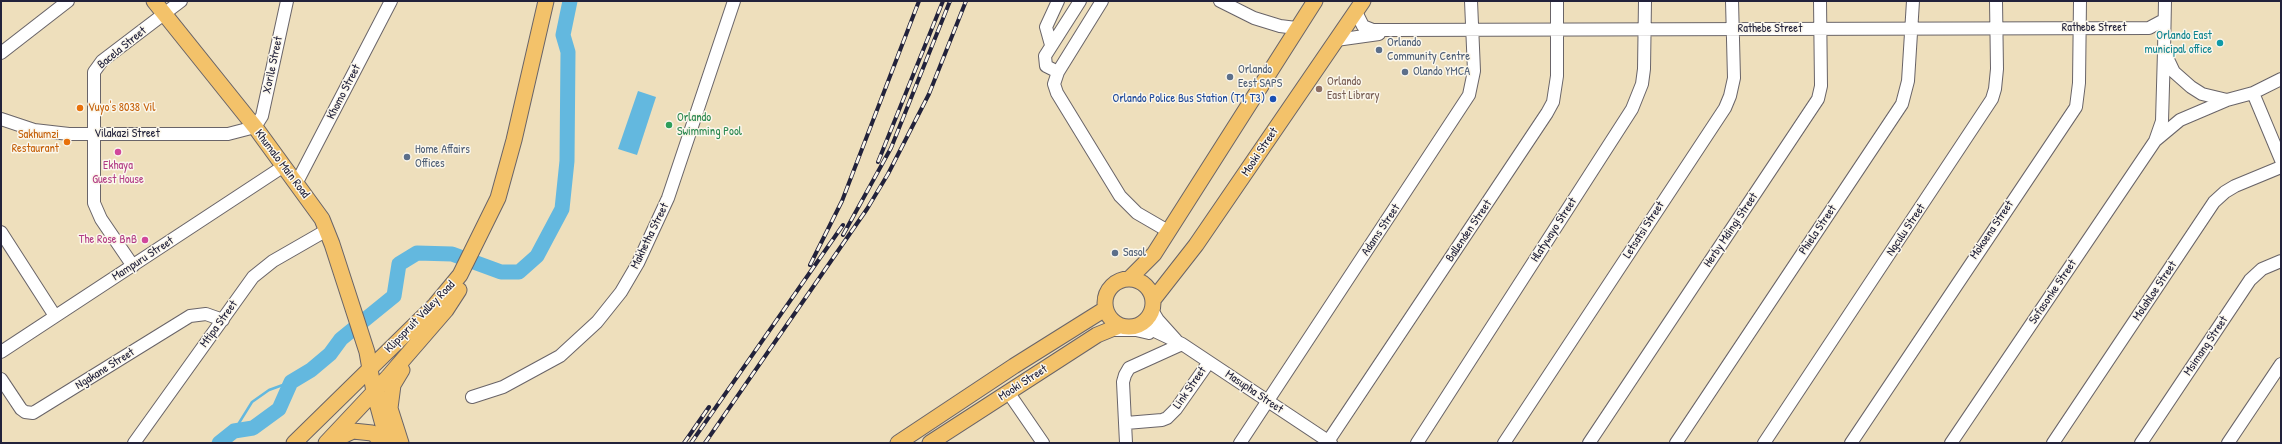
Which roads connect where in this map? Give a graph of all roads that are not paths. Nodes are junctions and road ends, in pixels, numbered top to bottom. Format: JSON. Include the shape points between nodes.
{"nodes":[{"id":1,"x":68,"y":1,"type":"edge"},
{"id":2,"x":154,"y":1,"type":"edge"},
{"id":3,"x":180,"y":1,"type":"edge"},
{"id":4,"x":287,"y":1,"type":"edge"},
{"id":5,"x":391,"y":1,"type":"edge"},
{"id":6,"x":546,"y":1,"type":"edge"},
{"id":7,"x":554,"y":1,"type":"edge"},
{"id":8,"x":734,"y":1,"type":"edge"},
{"id":9,"x":1058,"y":1,"type":"edge"},
{"id":10,"x":1080,"y":1,"type":"edge"},
{"id":11,"x":1102,"y":1,"type":"edge"},
{"id":12,"x":1220,"y":1,"type":"edge"},
{"id":13,"x":1315,"y":1,"type":"edge"},
{"id":14,"x":1471,"y":1,"type":"edge"},
{"id":15,"x":1556,"y":1,"type":"edge"},
{"id":16,"x":1645,"y":1,"type":"edge"},
{"id":17,"x":1732,"y":1,"type":"edge"},
{"id":18,"x":1820,"y":1,"type":"edge"},
{"id":19,"x":1913,"y":1,"type":"edge"},
{"id":20,"x":1996,"y":1,"type":"edge"},
{"id":21,"x":2080,"y":1,"type":"edge"},
{"id":22,"x":2165,"y":1,"type":"edge"},
{"id":23,"x":1359,"y":6,"type":"edge"},
{"id":24,"x":165,"y":15,"type":"junction"},
{"id":25,"x":2164,"y":20,"type":"junction"},
{"id":26,"x":2080,"y":28,"type":"junction"},
{"id":27,"x":2150,"y":28,"type":"junction"},
{"id":28,"x":1732,"y":29,"type":"junction"},
{"id":29,"x":1820,"y":29,"type":"junction"},
{"id":30,"x":1911,"y":29,"type":"junction"},
{"id":31,"x":1996,"y":29,"type":"junction"},
{"id":32,"x":1390,"y":30,"type":"junction"},
{"id":33,"x":1472,"y":30,"type":"junction"},
{"id":34,"x":1558,"y":30,"type":"junction"},
{"id":35,"x":1644,"y":30,"type":"junction"},
{"id":36,"x":1292,"y":34,"type":"junction"},
{"id":37,"x":2164,"y":37,"type":"junction"},
{"id":38,"x":1336,"y":40,"type":"junction"},
{"id":39,"x":1051,"y":45,"type":"junction"},
{"id":40,"x":2164,"y":50,"type":"junction"},
{"id":41,"x":1,"y":53,"type":"edge"},
{"id":42,"x":1058,"y":72,"type":"junction"},
{"id":43,"x":2281,"y":79,"type":"edge"},
{"id":44,"x":2253,"y":93,"type":"junction"},
{"id":45,"x":2227,"y":100,"type":"junction"},
{"id":46,"x":1,"y":119,"type":"edge"},
{"id":47,"x":255,"y":127,"type":"junction"},
{"id":48,"x":94,"y":134,"type":"junction"},
{"id":49,"x":2155,"y":141,"type":"junction"},
{"id":50,"x":2281,"y":160,"type":"edge"},
{"id":51,"x":284,"y":166,"type":"junction"},
{"id":52,"x":2281,"y":167,"type":"edge"},
{"id":53,"x":297,"y":182,"type":"junction"},
{"id":54,"x":488,"y":229,"type":"junction"},
{"id":55,"x":327,"y":230,"type":"junction"},
{"id":56,"x":1168,"y":231,"type":"junction"},
{"id":57,"x":1,"y":232,"type":"edge"},
{"id":58,"x":2281,"y":261,"type":"edge"},
{"id":59,"x":132,"y":266,"type":"junction"},
{"id":60,"x":463,"y":278,"type":"junction"},
{"id":61,"x":1129,"y":279,"type":"junction"},
{"id":62,"x":1105,"y":305,"type":"junction"},
{"id":63,"x":1153,"y":305,"type":"junction"},
{"id":64,"x":446,"y":310,"type":"junction"},
{"id":65,"x":56,"y":316,"type":"junction"},
{"id":66,"x":222,"y":320,"type":"junction"},
{"id":67,"x":1140,"y":324,"type":"junction"},
{"id":68,"x":1113,"y":328,"type":"junction"},
{"id":69,"x":1175,"y":341,"type":"junction"},
{"id":70,"x":395,"y":343,"type":"junction"},
{"id":71,"x":1,"y":352,"type":"edge"},
{"id":72,"x":368,"y":357,"type":"junction"},
{"id":73,"x":1209,"y":362,"type":"junction"},
{"id":74,"x":2281,"y":364,"type":"edge"},
{"id":75,"x":1,"y":379,"type":"edge"},
{"id":76,"x":353,"y":384,"type":"junction"},
{"id":77,"x":378,"y":387,"type":"junction"},
{"id":78,"x":1008,"y":392,"type":"junction"},
{"id":79,"x":472,"y":397,"type":"dead end"},
{"id":80,"x":1267,"y":401,"type":"junction"},
{"id":81,"x":390,"y":408,"type":"junction"},
{"id":82,"x":1126,"y":423,"type":"junction"},
{"id":83,"x":1329,"y":442,"type":"edge"},
{"id":84,"x":134,"y":443,"type":"edge"},
{"id":85,"x":294,"y":443,"type":"edge"},
{"id":86,"x":326,"y":443,"type":"edge"},
{"id":87,"x":331,"y":443,"type":"edge"},
{"id":88,"x":385,"y":443,"type":"edge"},
{"id":89,"x":388,"y":443,"type":"edge"},
{"id":90,"x":401,"y":443,"type":"edge"},
{"id":91,"x":898,"y":443,"type":"edge"},
{"id":92,"x":930,"y":443,"type":"edge"},
{"id":93,"x":1043,"y":443,"type":"edge"},
{"id":94,"x":1126,"y":443,"type":"edge"},
{"id":95,"x":1240,"y":443,"type":"edge"},
{"id":96,"x":1418,"y":443,"type":"edge"},
{"id":97,"x":1504,"y":443,"type":"edge"},
{"id":98,"x":1589,"y":443,"type":"edge"},
{"id":99,"x":1676,"y":443,"type":"edge"},
{"id":100,"x":1764,"y":443,"type":"edge"},
{"id":101,"x":1850,"y":443,"type":"edge"},
{"id":102,"x":1951,"y":443,"type":"edge"},
{"id":103,"x":2052,"y":443,"type":"edge"},
{"id":104,"x":2141,"y":443,"type":"edge"},
{"id":105,"x":2228,"y":443,"type":"edge"}],
"edges":[{"from":1,"to":41,"type":"street"},
{"from":2,"to":24,"type":"main road","name":"Khumalo Main Road"},
{"from":3,"to":24,"type":"street","name":"Bacela Street"},
{"from":4,"to":47,"type":"street","name":"Xorile Street","via":[[262,116]]},
{"from":5,"to":53,"type":"street","name":"Khomo Street"},
{"from":6,"to":54,"type":"main road","name":"Klipspruit Valley Road","via":[[507,167]]},
{"from":7,"to":54,"type":"main road","name":"Klipspruit Valley Road","via":[[513,177]]},
{"from":8,"to":79,"type":"street","name":"Makhetha Street","via":[[668,198],[641,258],[621,292],[597,322],[560,356],[503,387]]},
{"from":9,"to":39,"type":"street","via":[[1046,27]]},
{"from":10,"to":39,"type":"street"},
{"from":11,"to":42,"type":"street"},
{"from":12,"to":36,"type":"street","via":[[1254,18],[1280,26]]},
{"from":13,"to":36,"type":"main road"},
{"from":14,"to":33,"type":"street","name":"Adams Street"},
{"from":15,"to":34,"type":"street","name":"Ballenden Street"},
{"from":16,"to":35,"type":"street","name":"Hlatywayo Street"},
{"from":17,"to":28,"type":"street","name":"Letsatsi Street"},
{"from":18,"to":29,"type":"street","name":"Herby Mdingi Street"},
{"from":19,"to":30,"type":"street","name":"Phiela Street"},
{"from":20,"to":31,"type":"street","name":"Ngculu Street"},
{"from":21,"to":26,"type":"street","name":"Mokoena Street"},
{"from":22,"to":25,"type":"street","name":"Sofasonke Street"},
{"from":23,"to":32,"type":"street","name":"Rathebe Street","via":[[1363,26],[1373,30]]},
{"from":23,"to":38,"type":"main road","name":"Mooki Street"},
{"from":24,"to":47,"type":"main road","name":"Khumalo Main Road"},
{"from":24,"to":48,"type":"street","name":"Bacela Street","via":[[97,66],[92,82]]},
{"from":25,"to":27,"type":"street","name":"Rathebe Street"},
{"from":25,"to":37,"type":"street","name":"Sofasonke Street"},
{"from":26,"to":27,"type":"street","name":"Rathebe Street"},
{"from":26,"to":31,"type":"street","name":"Rathebe Street"},
{"from":26,"to":101,"type":"street","name":"Mokoena Street","via":[[2076,107]]},
{"from":27,"to":37,"type":"street"},
{"from":28,"to":29,"type":"street","name":"Rathebe Street"},
{"from":28,"to":35,"type":"street","name":"Rathebe Street"},
{"from":28,"to":97,"type":"street","name":"Letsatsi Street","via":[[1734,78],[1725,108]]},
{"from":29,"to":30,"type":"street","name":"Rathebe Street"},
{"from":29,"to":98,"type":"street","name":"Herby Mdingi Street","via":[[1821,86],[1812,110]]},
{"from":30,"to":31,"type":"street","name":"Rathebe Street"},
{"from":30,"to":99,"type":"street","name":"Phiela Street","via":[[1908,81],[1902,104]]},
{"from":31,"to":100,"type":"street","name":"Ngculu Street","via":[[1997,69],[1992,99]]},
{"from":32,"to":33,"type":"street","name":"Rathebe Street"},
{"from":32,"to":38,"type":"street","name":"Rathebe Street"},
{"from":33,"to":34,"type":"street","name":"Rathebe Street"},
{"from":33,"to":80,"type":"street","name":"Adams Street","via":[[1474,71],[1469,95]]},
{"from":34,"to":35,"type":"street","name":"Rathebe Street"},
{"from":34,"to":83,"type":"street","name":"Ballenden Street","via":[[1555,91],[1547,113]]},
{"from":35,"to":96,"type":"street","name":"Hlatywayo Street","via":[[1642,84],[1632,109]]},
{"from":36,"to":56,"type":"main road"},
{"from":37,"to":40,"type":"street","name":"Sofasonke Street"},
{"from":38,"to":63,"type":"main road","name":"Mooki Street"},
{"from":39,"to":42,"type":"street","via":[[1046,66]]},
{"from":40,"to":45,"type":"street","via":[[2174,72],[2191,87],[2202,94]]},
{"from":40,"to":49,"type":"street","name":"Sofasonke Street","via":[[2162,121]]},
{"from":42,"to":56,"type":"street","via":[[1054,84],[1057,93],[1120,196],[1137,213]]},
{"from":43,"to":44,"type":"street","name":"Sofasonke Street"},
{"from":44,"to":45,"type":"street","name":"Sofasonke Street"},
{"from":44,"to":50,"type":"street"},
{"from":45,"to":49,"type":"street","name":"Sofasonke Street","via":[[2180,120]]},
{"from":46,"to":48,"type":"street","name":"Vilakazi Street","via":[[34,130]]},
{"from":47,"to":48,"type":"street","name":"Vilakazi Street","via":[[228,134]]},
{"from":47,"to":51,"type":"main road","name":"Khumalo Main Road"},
{"from":48,"to":59,"type":"street","name":"Bacela Street","via":[[94,203],[101,219]]},
{"from":49,"to":102,"type":"street","name":"Sofasonke Street"},
{"from":51,"to":53,"type":"main road","name":"Khumalo Main Road"},
{"from":51,"to":59,"type":"street","name":"Mampuru Street"},
{"from":52,"to":103,"type":"street","name":"Molahloe Street","via":[[2235,186],[2214,202]]},
{"from":53,"to":55,"type":"main road","name":"Khumalo Main Road","via":[[317,210]]},
{"from":54,"to":60,"type":"main road","name":"Klipspruit Valley Road"},
{"from":55,"to":66,"type":"street","name":"Mtipa Street","via":[[262,268]]},
{"from":55,"to":72,"type":"main road","name":"Khumalo Main Road"},
{"from":56,"to":61,"type":"main road","via":[[1154,254]]},
{"from":57,"to":65,"type":"street"},
{"from":58,"to":104,"type":"street","name":"Msimang Street","via":[[2262,269],[2250,280]]},
{"from":59,"to":65,"type":"street","name":"Mampuru Street"},
{"from":60,"to":64,"type":"main road","name":"Klipspruit Valley Road"},
{"from":60,"to":70,"type":"main road","name":"Klipspruit Valley Road"},
{"from":61,"to":62,"type":"main road","via":[[1110,287]]},
{"from":61,"to":63,"type":"main road","via":[[1143,284],[1150,292]]},
{"from":62,"to":68,"type":"main road"},
{"from":62,"to":91,"type":"main road","name":"Mooki Street"},
{"from":63,"to":67,"type":"main road","via":[[1149,317]]},
{"from":63,"to":69,"type":"street","name":"Masupha Street","via":[[1158,320]]},
{"from":64,"to":77,"type":"main road","name":"Klipspruit Valley Road"},
{"from":64,"to":81,"type":"main road","via":[[436,328],[398,376],[392,389]]},
{"from":65,"to":71,"type":"street","name":"Mampuru Street"},
{"from":66,"to":75,"type":"street","name":"Ngakane Street","via":[[206,314],[190,316],[33,413],[21,409]]},
{"from":66,"to":84,"type":"street","name":"Mtipa Street"},
{"from":67,"to":68,"type":"main road"},
{"from":67,"to":69,"type":"street","name":"Masupha Street"},
{"from":68,"to":69,"type":"street","via":[[1140,330]]},
{"from":68,"to":78,"type":"main road","name":"Mooki Street"},
{"from":69,"to":73,"type":"street","name":"Masupha Street"},
{"from":69,"to":82,"type":"street","via":[[1129,368],[1123,382]]},
{"from":70,"to":72,"type":"main road","name":"Klipspruit Valley Road"},
{"from":70,"to":72,"type":"main road","via":[[377,346]]},
{"from":72,"to":76,"type":"main road","name":"Klipspruit Valley Road"},
{"from":72,"to":76,"type":"main road","via":[[361,359]]},
{"from":72,"to":77,"type":"main road"},
{"from":73,"to":80,"type":"street","name":"Masupha Street"},
{"from":73,"to":82,"type":"street","name":"Link Street","via":[[1167,418]]},
{"from":74,"to":105,"type":"street"},
{"from":76,"to":85,"type":"main road","name":"Klipspruit Valley Road"},
{"from":77,"to":81,"type":"main road"},
{"from":77,"to":86,"type":"main road","name":"Klipspruit Valley Road"},
{"from":77,"to":89,"type":"main road"},
{"from":78,"to":92,"type":"main road","name":"Mooki Street"},
{"from":78,"to":93,"type":"street"},
{"from":80,"to":83,"type":"street","name":"Masupha Street"},
{"from":80,"to":95,"type":"street","name":"Adams Street"},
{"from":81,"to":90,"type":"main road"},
{"from":82,"to":94,"type":"street"},
{"from":87,"to":88,"type":"main road","via":[[353,431],[372,433]]}]}
